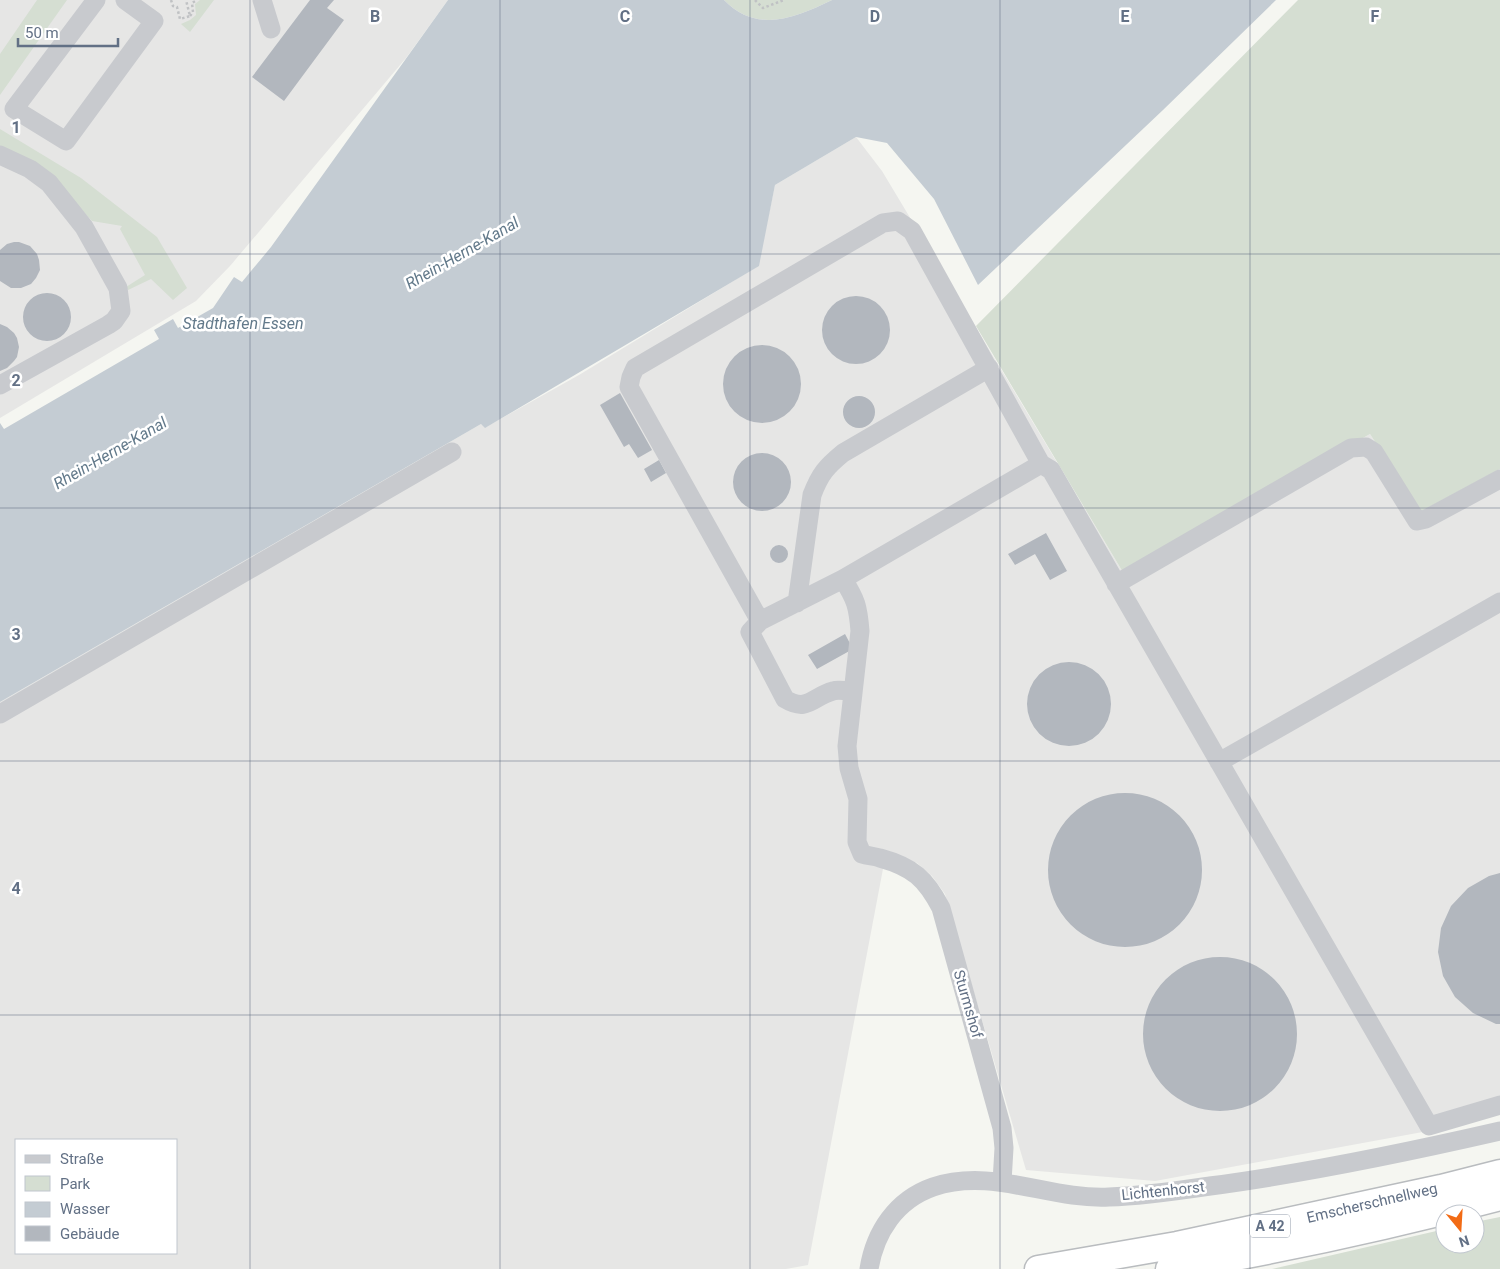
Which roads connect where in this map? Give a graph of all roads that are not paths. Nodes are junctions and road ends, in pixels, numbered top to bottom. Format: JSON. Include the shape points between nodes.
{"nodes":[{"id":1,"x":96,"y":0,"type":"edge"},
{"id":2,"x":125,"y":0,"type":"edge"},
{"id":3,"x":262,"y":0,"type":"edge"},
{"id":4,"x":271,"y":28,"type":"dead end"},
{"id":5,"x":0,"y":155,"type":"edge"},
{"id":6,"x":989,"y":368,"type":"junction"},
{"id":7,"x":0,"y":385,"type":"edge"},
{"id":8,"x":452,"y":452,"type":"dead end"},
{"id":9,"x":1041,"y":464,"type":"junction"},
{"id":10,"x":1500,"y":478,"type":"edge"},
{"id":11,"x":843,"y":579,"type":"junction"},
{"id":12,"x":1116,"y":584,"type":"junction"},
{"id":13,"x":1500,"y":602,"type":"edge"},
{"id":14,"x":797,"y":603,"type":"junction"},
{"id":15,"x":760,"y":621,"type":"junction"},
{"id":16,"x":853,"y":692,"type":"junction"},
{"id":17,"x":0,"y":714,"type":"edge"},
{"id":18,"x":1219,"y":762,"type":"junction"},
{"id":19,"x":1500,"y":1105,"type":"edge"},
{"id":20,"x":1500,"y":1131,"type":"edge"},
{"id":21,"x":1500,"y":1173,"type":"edge"},
{"id":22,"x":1002,"y":1182,"type":"junction"},
{"id":23,"x":1500,"y":1197,"type":"edge"},
{"id":24,"x":868,"y":1269,"type":"edge"},
{"id":25,"x":1038,"y":1269,"type":"edge"},
{"id":26,"x":1169,"y":1269,"type":"edge"}],
"edges":[{"from":1,"to":2,"type":"street","via":[[14,109],[66,141],[154,21]]},
{"from":3,"to":4,"type":"street"},
{"from":5,"to":7,"type":"street","via":[[30,169],[49,183],[84,227],[118,288],[121,311],[108,325]]},
{"from":6,"to":9,"type":"street"},
{"from":6,"to":14,"type":"street","via":[[829,464],[812,495]]},
{"from":6,"to":15,"type":"street","via":[[912,231],[898,222],[883,223],[635,368],[629,387]]},
{"from":8,"to":17,"type":"street"},
{"from":9,"to":11,"type":"street"},
{"from":9,"to":12,"type":"street","via":[[1051,470]]},
{"from":10,"to":12,"type":"street","via":[[1417,521],[1374,452],[1366,447],[1351,448]]},
{"from":11,"to":14,"type":"street"},
{"from":11,"to":16,"type":"street","via":[[859,612]]},
{"from":12,"to":18,"type":"street"},
{"from":13,"to":18,"type":"street"},
{"from":14,"to":15,"type":"street"},
{"from":15,"to":16,"type":"street","via":[[750,632],[785,699],[794,705],[809,703],[834,691]]},
{"from":16,"to":22,"type":"street","name":"Sturmshof","via":[[847,746],[849,768],[858,799],[856,842],[862,854],[907,868],[918,875],[941,908],[1002,1128]]},
{"from":18,"to":19,"type":"street","via":[[1429,1126]]},
{"from":20,"to":22,"type":"street","name":"Lichtenhorst","via":[[1329,1167],[1144,1195],[1107,1198],[1071,1195]]},
{"from":21,"to":25,"type":"highway","name":"Emscherschnellweg","number":"A 42","via":[[1186,1243]]},
{"from":22,"to":24,"type":"street","name":"Lichtenhorst","via":[[956,1182],[918,1194],[891,1216],[879,1234]]},
{"from":23,"to":26,"type":"highway","name":"Emscherschnellweg","number":"A 42","via":[[1301,1244]]}]}
